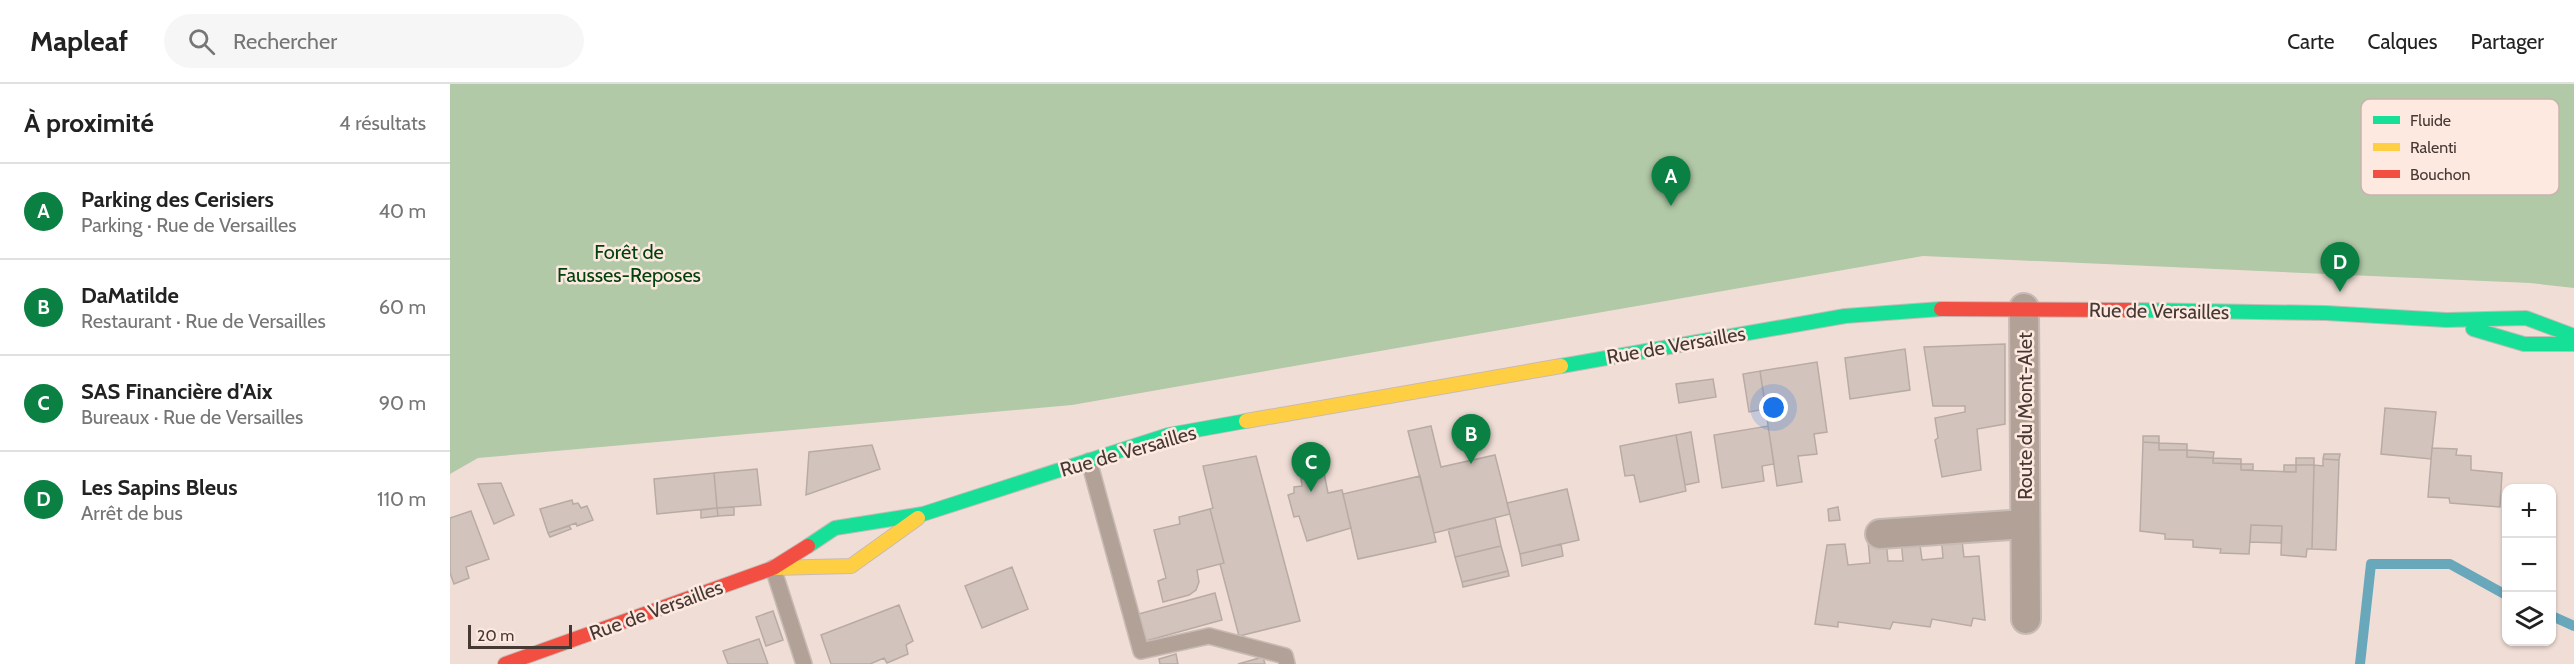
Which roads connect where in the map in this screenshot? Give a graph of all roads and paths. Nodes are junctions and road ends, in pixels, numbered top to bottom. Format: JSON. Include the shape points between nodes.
{"nodes":[{"id":1,"x":2024,"y":308,"type":"junction"},
{"id":2,"x":2446,"y":320,"type":"junction"},
{"id":3,"x":2574,"y":336,"type":"edge"},
{"id":4,"x":2574,"y":344,"type":"edge"},
{"id":5,"x":1089,"y":461,"type":"junction"},
{"id":6,"x":923,"y":514,"type":"junction"},
{"id":7,"x":2025,"y":524,"type":"junction"},
{"id":8,"x":1880,"y":534,"type":"dead end"},
{"id":9,"x":773,"y":568,"type":"junction"},
{"id":10,"x":2026,"y":619,"type":"dead end"},
{"id":11,"x":505,"y":664,"type":"edge"},
{"id":12,"x":804,"y":664,"type":"edge"},
{"id":13,"x":1287,"y":664,"type":"edge"}],
"edges":[{"from":1,"to":2,"type":"main road","name":"Rue de Versailles","via":[[2326,313]]},
{"from":1,"to":5,"type":"main road","name":"Rue de Versailles","via":[[1962,307],[1845,316],[1168,435]]},
{"from":1,"to":7,"type":"street","name":"Route du Mont-Alet"},
{"from":2,"to":3,"type":"main road","name":"Rue de Versailles","via":[[2526,318]]},
{"from":2,"to":4,"type":"main road","name":"Rue de Versailles","via":[[2524,344]]},
{"from":5,"to":6,"type":"main road","name":"Rue de Versailles"},
{"from":5,"to":13,"type":"lane","via":[[1141,651],[1209,636],[1285,656]]},
{"from":6,"to":9,"type":"main road","name":"Rue de Versailles","via":[[835,528]]},
{"from":6,"to":9,"type":"main road","name":"Rue de Versailles","via":[[851,566]]},
{"from":7,"to":8,"type":"street","name":"Route du Mont-Alet"},
{"from":7,"to":10,"type":"street","name":"Route du Mont-Alet"},
{"from":9,"to":11,"type":"main road","name":"Rue de Versailles"},
{"from":9,"to":12,"type":"lane"}]}
